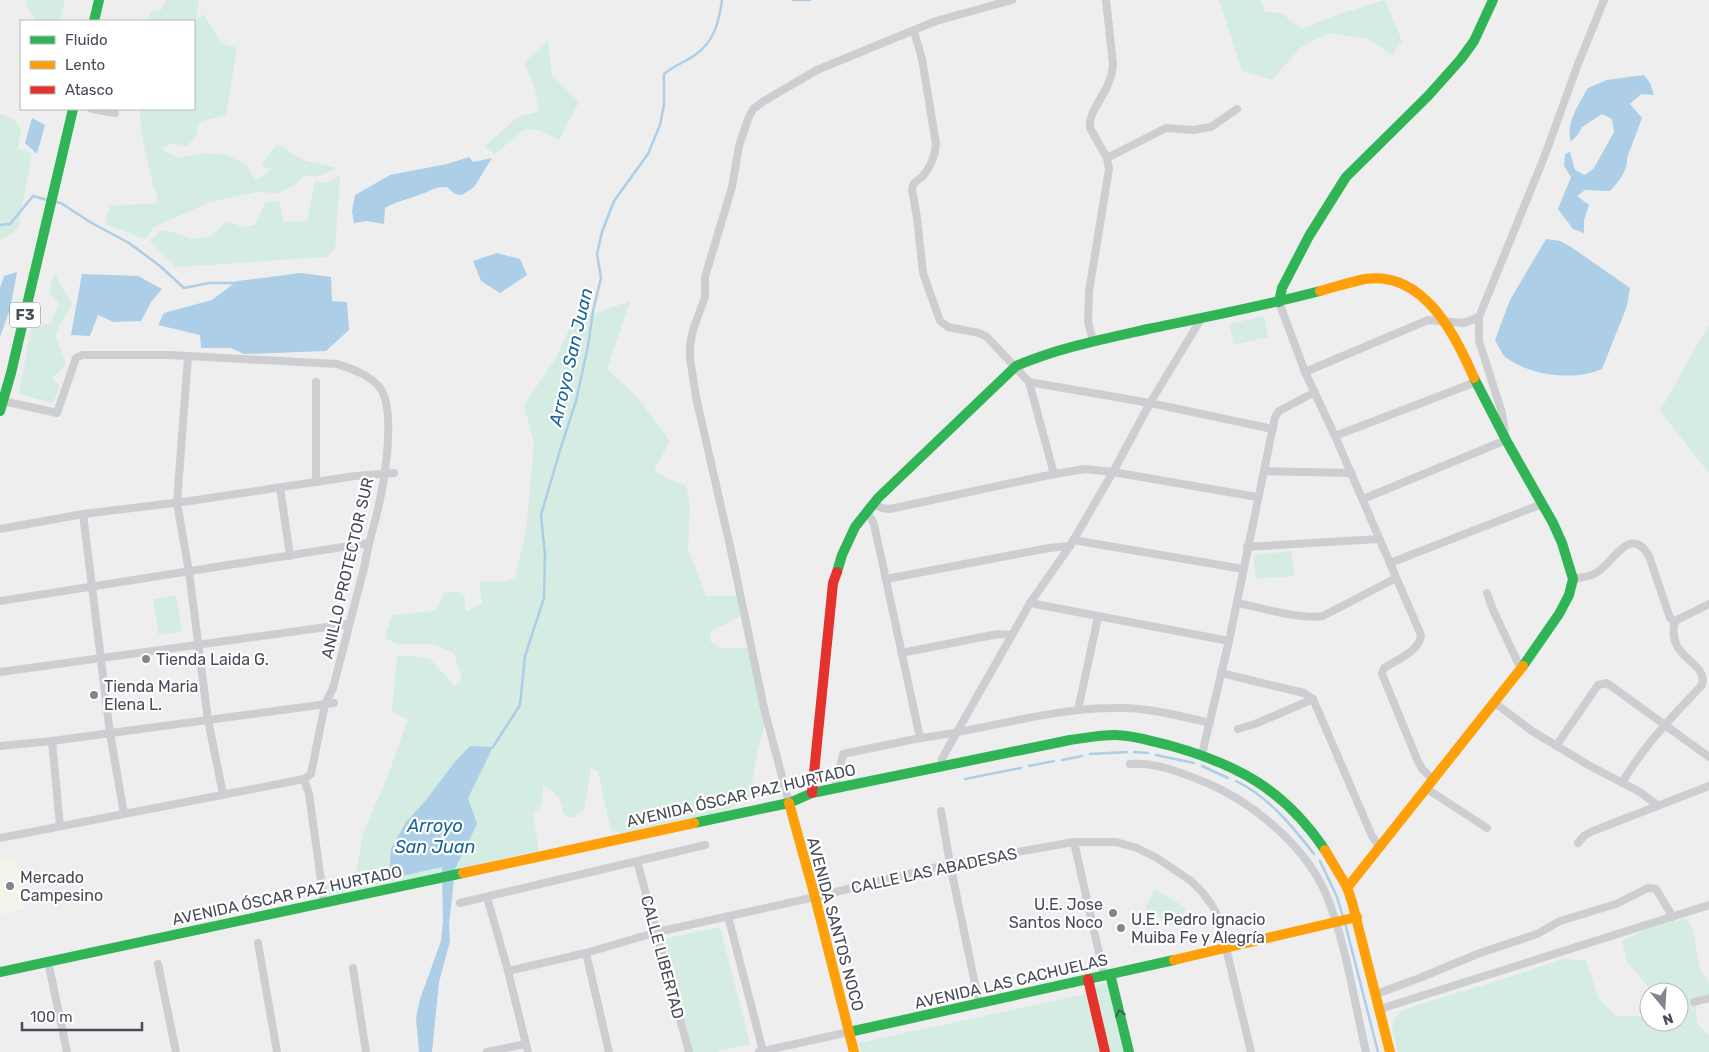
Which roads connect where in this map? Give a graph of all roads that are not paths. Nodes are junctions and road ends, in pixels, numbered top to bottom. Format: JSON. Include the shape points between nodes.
{"nodes":[{"id":1,"x":99,"y":0,"type":"edge"},
{"id":2,"x":1012,"y":0,"type":"edge"},
{"id":3,"x":1106,"y":0,"type":"edge"},
{"id":4,"x":1493,"y":0,"type":"edge"},
{"id":5,"x":1604,"y":0,"type":"edge"},
{"id":6,"x":94,"y":20,"type":"edge"},
{"id":7,"x":914,"y":31,"type":"junction"},
{"id":8,"x":1237,"y":109,"type":"dead end"},
{"id":9,"x":73,"y":110,"type":"edge"},
{"id":10,"x":98,"y":110,"type":"edge"},
{"id":11,"x":115,"y":113,"type":"dead end"},
{"id":12,"x":1107,"y":158,"type":"junction"},
{"id":13,"x":1279,"y":302,"type":"junction"},
{"id":14,"x":1479,"y":317,"type":"junction"},
{"id":15,"x":1201,"y":319,"type":"junction"},
{"id":16,"x":1445,"y":322,"type":"junction"},
{"id":17,"x":1093,"y":341,"type":"junction"},
{"id":18,"x":188,"y":356,"type":"junction"},
{"id":19,"x":1016,"y":366,"type":"junction"},
{"id":20,"x":0,"y":370,"type":"edge"},
{"id":21,"x":1305,"y":372,"type":"junction"},
{"id":22,"x":11,"y":373,"type":"junction"},
{"id":23,"x":316,"y":382,"type":"dead end"},
{"id":24,"x":1029,"y":382,"type":"junction"},
{"id":25,"x":1476,"y":382,"type":"junction"},
{"id":26,"x":1315,"y":392,"type":"junction"},
{"id":27,"x":1150,"y":403,"type":"junction"},
{"id":28,"x":1,"y":406,"type":"edge"},
{"id":29,"x":1273,"y":428,"type":"junction"},
{"id":30,"x":1335,"y":436,"type":"junction"},
{"id":31,"x":1506,"y":440,"type":"junction"},
{"id":32,"x":1264,"y":471,"type":"junction"},
{"id":33,"x":1113,"y":472,"type":"junction"},
{"id":34,"x":394,"y":473,"type":"dead end"},
{"id":35,"x":1351,"y":473,"type":"junction"},
{"id":36,"x":385,"y":474,"type":"junction"},
{"id":37,"x":1054,"y":474,"type":"junction"},
{"id":38,"x":316,"y":482,"type":"junction"},
{"id":39,"x":280,"y":487,"type":"junction"},
{"id":40,"x":1257,"y":498,"type":"junction"},
{"id":41,"x":1363,"y":499,"type":"junction"},
{"id":42,"x":177,"y":503,"type":"junction"},
{"id":43,"x":1542,"y":504,"type":"junction"},
{"id":44,"x":870,"y":507,"type":"junction"},
{"id":45,"x":83,"y":514,"type":"junction"},
{"id":46,"x":0,"y":529,"type":"edge"},
{"id":47,"x":1379,"y":539,"type":"junction"},
{"id":48,"x":368,"y":543,"type":"junction"},
{"id":49,"x":1072,"y":543,"type":"junction"},
{"id":50,"x":1247,"y":548,"type":"junction"},
{"id":51,"x":290,"y":556,"type":"junction"},
{"id":52,"x":1390,"y":563,"type":"junction"},
{"id":53,"x":1243,"y":569,"type":"junction"},
{"id":54,"x":188,"y":572,"type":"junction"},
{"id":55,"x":1396,"y":578,"type":"junction"},
{"id":56,"x":1573,"y":578,"type":"junction"},
{"id":57,"x":886,"y":579,"type":"junction"},
{"id":58,"x":92,"y":587,"type":"junction"},
{"id":59,"x":1487,"y":593,"type":"dead end"},
{"id":60,"x":0,"y":601,"type":"edge"},
{"id":61,"x":1237,"y":602,"type":"junction"},
{"id":62,"x":1030,"y":603,"type":"junction"},
{"id":63,"x":1709,"y":604,"type":"edge"},
{"id":64,"x":1098,"y":617,"type":"junction"},
{"id":65,"x":1675,"y":621,"type":"junction"},
{"id":66,"x":349,"y":624,"type":"junction"},
{"id":67,"x":1012,"y":635,"type":"junction"},
{"id":68,"x":1229,"y":642,"type":"junction"},
{"id":69,"x":198,"y":646,"type":"junction"},
{"id":70,"x":901,"y":653,"type":"junction"},
{"id":71,"x":102,"y":659,"type":"junction"},
{"id":72,"x":1521,"y":670,"type":"junction"},
{"id":73,"x":0,"y":672,"type":"edge"},
{"id":74,"x":1221,"y":673,"type":"junction"},
{"id":75,"x":1313,"y":699,"type":"junction"},
{"id":76,"x":334,"y":703,"type":"dead end"},
{"id":77,"x":1495,"y":703,"type":"junction"},
{"id":78,"x":325,"y":704,"type":"junction"},
{"id":79,"x":1078,"y":710,"type":"junction"},
{"id":80,"x":208,"y":720,"type":"junction"},
{"id":81,"x":1210,"y":723,"type":"junction"},
{"id":82,"x":1665,"y":724,"type":"junction"},
{"id":83,"x":1238,"y":729,"type":"dead end"},
{"id":84,"x":110,"y":733,"type":"junction"},
{"id":85,"x":955,"y":735,"type":"junction"},
{"id":86,"x":920,"y":738,"type":"junction"},
{"id":87,"x":52,"y":741,"type":"junction"},
{"id":88,"x":0,"y":746,"type":"edge"},
{"id":89,"x":1556,"y":746,"type":"junction"},
{"id":90,"x":1202,"y":754,"type":"junction"},
{"id":91,"x":1709,"y":757,"type":"edge"},
{"id":92,"x":942,"y":763,"type":"junction"},
{"id":93,"x":1130,"y":764,"type":"dead end"},
{"id":94,"x":304,"y":779,"type":"junction"},
{"id":95,"x":1434,"y":780,"type":"junction"},
{"id":96,"x":1622,"y":783,"type":"junction"},
{"id":97,"x":1709,"y":786,"type":"edge"},
{"id":98,"x":835,"y":788,"type":"junction"},
{"id":99,"x":1427,"y":789,"type":"junction"},
{"id":100,"x":812,"y":793,"type":"junction"},
{"id":101,"x":223,"y":794,"type":"junction"},
{"id":102,"x":789,"y":803,"type":"junction"},
{"id":103,"x":1658,"y":806,"type":"junction"},
{"id":104,"x":941,"y":811,"type":"dead end"},
{"id":105,"x":124,"y":814,"type":"junction"},
{"id":106,"x":60,"y":826,"type":"junction"},
{"id":107,"x":1487,"y":828,"type":"dead end"},
{"id":108,"x":0,"y":838,"type":"edge"},
{"id":109,"x":1074,"y":842,"type":"junction"},
{"id":110,"x":1578,"y":843,"type":"dead end"},
{"id":111,"x":705,"y":845,"type":"dead end"},
{"id":112,"x":1380,"y":848,"type":"junction"},
{"id":113,"x":637,"y":862,"type":"junction"},
{"id":114,"x":950,"y":864,"type":"junction"},
{"id":115,"x":1347,"y":888,"type":"junction"},
{"id":116,"x":815,"y":897,"type":"junction"},
{"id":117,"x":487,"y":898,"type":"junction"},
{"id":118,"x":324,"y":902,"type":"junction"},
{"id":119,"x":460,"y":903,"type":"dead end"},
{"id":120,"x":1709,"y":905,"type":"edge"},
{"id":121,"x":728,"y":916,"type":"junction"},
{"id":122,"x":1673,"y":916,"type":"junction"},
{"id":123,"x":1345,"y":920,"type":"junction"},
{"id":124,"x":657,"y":932,"type":"junction"},
{"id":125,"x":258,"y":943,"type":"dead end"},
{"id":126,"x":1226,"y":948,"type":"junction"},
{"id":127,"x":586,"y":953,"type":"junction"},
{"id":128,"x":48,"y":961,"type":"junction"},
{"id":129,"x":158,"y":964,"type":"dead end"},
{"id":130,"x":353,"y":968,"type":"dead end"},
{"id":131,"x":508,"y":971,"type":"junction"},
{"id":132,"x":0,"y":972,"type":"edge"},
{"id":133,"x":1107,"y":975,"type":"junction"},
{"id":134,"x":1088,"y":978,"type":"junction"},
{"id":135,"x":1376,"y":994,"type":"junction"},
{"id":136,"x":1709,"y":998,"type":"edge"},
{"id":137,"x":1694,"y":1002,"type":"dead end"},
{"id":138,"x":979,"y":1003,"type":"junction"},
{"id":139,"x":1380,"y":1008,"type":"junction"},
{"id":140,"x":849,"y":1032,"type":"junction"},
{"id":141,"x":527,"y":1048,"type":"edge"},
{"id":142,"x":67,"y":1052,"type":"edge"},
{"id":143,"x":176,"y":1052,"type":"edge"},
{"id":144,"x":277,"y":1052,"type":"edge"},
{"id":145,"x":366,"y":1052,"type":"edge"},
{"id":146,"x":487,"y":1052,"type":"edge"},
{"id":147,"x":609,"y":1052,"type":"edge"},
{"id":148,"x":689,"y":1052,"type":"edge"},
{"id":149,"x":761,"y":1052,"type":"edge"},
{"id":150,"x":854,"y":1052,"type":"edge"},
{"id":151,"x":1105,"y":1052,"type":"edge"},
{"id":152,"x":1129,"y":1052,"type":"edge"},
{"id":153,"x":1251,"y":1052,"type":"edge"},
{"id":154,"x":1366,"y":1052,"type":"edge"},
{"id":155,"x":1390,"y":1052,"type":"edge"}],
"edges":[{"from":1,"to":6,"type":"main road"},
{"from":2,"to":7,"type":"street"},
{"from":3,"to":12,"type":"street","via":[[1114,64],[1107,87],[1092,112],[1090,128]]},
{"from":4,"to":13,"type":"main road","via":[[1474,41],[1461,59],[1346,177],[1309,236],[1282,288]]},
{"from":5,"to":14,"type":"street"},
{"from":7,"to":19,"type":"street","via":[[922,59],[936,144],[930,166],[912,184],[923,273],[940,321],[948,327],[987,337]]},
{"from":7,"to":102,"type":"street","via":[[817,70],[753,109],[738,146],[732,187],[705,277],[705,297],[690,344],[696,396],[764,708]]},
{"from":8,"to":12,"type":"street","via":[[1211,127],[1193,130],[1166,128]]},
{"from":9,"to":22,"type":"main road","number":"F3"},
{"from":10,"to":11,"type":"street"},
{"from":12,"to":17,"type":"street","via":[[1109,169],[1088,300],[1088,322]]},
{"from":13,"to":15,"type":"main road"},
{"from":13,"to":16,"type":"main road","via":[[1366,279],[1385,279],[1398,281],[1418,294]]},
{"from":13,"to":21,"type":"street"},
{"from":14,"to":16,"type":"street","via":[[1464,323]]},
{"from":14,"to":31,"type":"street","via":[[1479,341],[1499,403]]},
{"from":15,"to":17,"type":"main road"},
{"from":15,"to":27,"type":"street"},
{"from":16,"to":21,"type":"street","via":[[1428,320]]},
{"from":16,"to":25,"type":"main road"},
{"from":17,"to":19,"type":"main road"},
{"from":18,"to":28,"type":"street","name":"ANILLO PROTECTOR SUR","via":[[82,355],[76,358],[57,413]]},
{"from":18,"to":36,"type":"street","name":"ANILLO PROTECTOR SUR","via":[[337,364],[362,373],[380,388],[386,402]]},
{"from":18,"to":42,"type":"street"},
{"from":19,"to":24,"type":"street"},
{"from":19,"to":44,"type":"main road"},
{"from":20,"to":22,"type":"main road"},
{"from":21,"to":26,"type":"street"},
{"from":22,"to":28,"type":"main road","number":"F3"},
{"from":23,"to":38,"type":"street"},
{"from":24,"to":27,"type":"street"},
{"from":24,"to":37,"type":"street"},
{"from":25,"to":30,"type":"street"},
{"from":25,"to":31,"type":"main road"},
{"from":26,"to":29,"type":"street","via":[[1279,411]]},
{"from":26,"to":30,"type":"street"},
{"from":27,"to":29,"type":"street"},
{"from":27,"to":33,"type":"street"},
{"from":29,"to":32,"type":"street"},
{"from":30,"to":35,"type":"street"},
{"from":31,"to":41,"type":"street"},
{"from":31,"to":43,"type":"main road"},
{"from":32,"to":35,"type":"street"},
{"from":32,"to":40,"type":"street"},
{"from":33,"to":37,"type":"street","via":[[1085,469]]},
{"from":33,"to":40,"type":"street"},
{"from":33,"to":49,"type":"street"},
{"from":34,"to":36,"type":"street"},
{"from":35,"to":41,"type":"street"},
{"from":36,"to":38,"type":"street"},
{"from":36,"to":48,"type":"street","name":"ANILLO PROTECTOR SUR"},
{"from":37,"to":44,"type":"street","via":[[890,509]]},
{"from":38,"to":39,"type":"street"},
{"from":39,"to":42,"type":"street"},
{"from":39,"to":51,"type":"street"},
{"from":40,"to":50,"type":"street"},
{"from":41,"to":47,"type":"street"},
{"from":42,"to":45,"type":"street"},
{"from":42,"to":54,"type":"street"},
{"from":43,"to":52,"type":"street"},
{"from":43,"to":56,"type":"main road","via":[[1562,543]]},
{"from":44,"to":57,"type":"street"},
{"from":44,"to":100,"type":"main road","via":[[855,527],[833,583]]},
{"from":45,"to":46,"type":"street"},
{"from":45,"to":58,"type":"street"},
{"from":47,"to":50,"type":"street"},
{"from":47,"to":52,"type":"street"},
{"from":48,"to":51,"type":"street"},
{"from":48,"to":66,"type":"street","name":"ANILLO PROTECTOR SUR"},
{"from":49,"to":53,"type":"street"},
{"from":49,"to":57,"type":"street"},
{"from":49,"to":62,"type":"street"},
{"from":50,"to":53,"type":"street"},
{"from":51,"to":54,"type":"street"},
{"from":52,"to":55,"type":"street"},
{"from":53,"to":61,"type":"street"},
{"from":54,"to":58,"type":"street"},
{"from":54,"to":69,"type":"street"},
{"from":55,"to":61,"type":"street","via":[[1318,617]]},
{"from":55,"to":95,"type":"street","via":[[1421,641],[1384,668],[1382,674],[1417,760]]},
{"from":56,"to":65,"type":"street","via":[[1598,573],[1622,548],[1637,544],[1644,547],[1666,610]]},
{"from":56,"to":72,"type":"main road","via":[[1559,614]]},
{"from":57,"to":70,"type":"street"},
{"from":58,"to":60,"type":"street"},
{"from":58,"to":71,"type":"street"},
{"from":59,"to":72,"type":"street"},
{"from":61,"to":68,"type":"street"},
{"from":62,"to":64,"type":"street"},
{"from":62,"to":67,"type":"street"},
{"from":63,"to":65,"type":"street"},
{"from":64,"to":68,"type":"street"},
{"from":64,"to":79,"type":"street"},
{"from":65,"to":82,"type":"street","via":[[1674,641],[1703,672],[1704,680]]},
{"from":66,"to":69,"type":"street"},
{"from":66,"to":78,"type":"street","name":"ANILLO PROTECTOR SUR","via":[[333,688]]},
{"from":67,"to":70,"type":"street","via":[[998,634]]},
{"from":67,"to":85,"type":"street"},
{"from":68,"to":74,"type":"street"},
{"from":69,"to":71,"type":"street"},
{"from":69,"to":80,"type":"street"},
{"from":70,"to":86,"type":"street"},
{"from":71,"to":73,"type":"street"},
{"from":71,"to":84,"type":"street"},
{"from":72,"to":77,"type":"main road"},
{"from":74,"to":75,"type":"street","via":[[1304,693]]},
{"from":74,"to":81,"type":"street"},
{"from":75,"to":83,"type":"street"},
{"from":75,"to":112,"type":"street"},
{"from":76,"to":78,"type":"street"},
{"from":77,"to":89,"type":"street"},
{"from":77,"to":95,"type":"main road"},
{"from":78,"to":80,"type":"street"},
{"from":78,"to":94,"type":"street","name":"ANILLO PROTECTOR SUR","via":[[311,774]]},
{"from":79,"to":81,"type":"street","via":[[1146,710]]},
{"from":79,"to":85,"type":"street","via":[[1040,715]]},
{"from":80,"to":84,"type":"street"},
{"from":80,"to":101,"type":"street"},
{"from":81,"to":90,"type":"street"},
{"from":82,"to":89,"type":"street","via":[[1607,683],[1598,685]]},
{"from":82,"to":91,"type":"street"},
{"from":82,"to":96,"type":"street","via":[[1636,759]]},
{"from":84,"to":87,"type":"street"},
{"from":84,"to":105,"type":"street"},
{"from":85,"to":86,"type":"street"},
{"from":85,"to":92,"type":"street"},
{"from":86,"to":98,"type":"street","via":[[843,754]]},
{"from":87,"to":88,"type":"street"},
{"from":87,"to":106,"type":"street"},
{"from":89,"to":96,"type":"street"},
{"from":90,"to":92,"type":"main road","name":"AVENIDA ÓSCAR PAZ HURTADO","via":[[1132,737],[1098,735]]},
{"from":90,"to":115,"type":"main road","name":"AVENIDA ÓSCAR PAZ HURTADO","via":[[1255,779],[1284,801],[1315,836]]},
{"from":92,"to":98,"type":"main road","name":"AVENIDA ÓSCAR PAZ HURTADO"},
{"from":93,"to":123,"type":"street","via":[[1160,766],[1194,778],[1226,791],[1266,818],[1308,865]]},
{"from":94,"to":101,"type":"street"},
{"from":94,"to":118,"type":"street","via":[[309,794]]},
{"from":95,"to":99,"type":"main road"},
{"from":96,"to":103,"type":"street"},
{"from":97,"to":103,"type":"street"},
{"from":98,"to":100,"type":"main road","name":"AVENIDA ÓSCAR PAZ HURTADO"},
{"from":99,"to":107,"type":"street"},
{"from":99,"to":112,"type":"main road"},
{"from":100,"to":102,"type":"main road","name":"AVENIDA ÓSCAR PAZ HURTADO"},
{"from":101,"to":105,"type":"street"},
{"from":102,"to":116,"type":"main road","name":"AVENIDA SANTOS NOCO"},
{"from":102,"to":118,"type":"main road","name":"AVENIDA ÓSCAR PAZ HURTADO"},
{"from":103,"to":110,"type":"street","via":[[1585,835]]},
{"from":104,"to":114,"type":"street"},
{"from":105,"to":106,"type":"street"},
{"from":106,"to":108,"type":"street"},
{"from":109,"to":114,"type":"street","name":"CALLE LAS ABADESAS"},
{"from":109,"to":126,"type":"street","name":"CALLE LAS ABADESAS","via":[[1116,842],[1137,848],[1177,871],[1212,904]]},
{"from":109,"to":133,"type":"street"},
{"from":111,"to":113,"type":"street"},
{"from":112,"to":115,"type":"main road"},
{"from":113,"to":117,"type":"street"},
{"from":113,"to":124,"type":"street","name":"CALLE LIBERTAD"},
{"from":114,"to":116,"type":"street","name":"CALLE LAS ABADESAS"},
{"from":114,"to":138,"type":"street"},
{"from":115,"to":123,"type":"main road","name":"AVENIDA ÓSCAR PAZ HURTADO"},
{"from":116,"to":121,"type":"street","name":"CALLE LAS ABADESAS"},
{"from":116,"to":140,"type":"main road","name":"AVENIDA SANTOS NOCO"},
{"from":117,"to":119,"type":"street"},
{"from":117,"to":131,"type":"street"},
{"from":118,"to":128,"type":"main road","name":"AVENIDA ÓSCAR PAZ HURTADO"},
{"from":120,"to":122,"type":"street"},
{"from":121,"to":124,"type":"street","name":"CALLE LAS ABADESAS"},
{"from":121,"to":149,"type":"street"},
{"from":122,"to":135,"type":"street","via":[[1656,889],[1648,888],[1616,904],[1560,922],[1537,934]]},
{"from":122,"to":139,"type":"street"},
{"from":123,"to":126,"type":"main road","name":"AVENIDA LAS CACHUELAS"},
{"from":123,"to":135,"type":"main road","name":"AVENIDA ÓSCAR PAZ HURTADO"},
{"from":123,"to":154,"type":"street","via":[[1347,966]]},
{"from":124,"to":127,"type":"street","name":"CALLE LAS ABADESAS"},
{"from":124,"to":148,"type":"street","name":"CALLE LIBERTAD"},
{"from":125,"to":144,"type":"street"},
{"from":126,"to":133,"type":"main road","name":"AVENIDA LAS CACHUELAS"},
{"from":126,"to":153,"type":"street","name":"CALLE LAS ABADESAS"},
{"from":127,"to":131,"type":"street","name":"CALLE LAS ABADESAS"},
{"from":127,"to":147,"type":"street"},
{"from":128,"to":132,"type":"main road","name":"AVENIDA ÓSCAR PAZ HURTADO"},
{"from":128,"to":142,"type":"street"},
{"from":129,"to":143,"type":"street"},
{"from":130,"to":145,"type":"street"},
{"from":131,"to":141,"type":"street"},
{"from":133,"to":134,"type":"main road","name":"AVENIDA LAS CACHUELAS"},
{"from":152,"to":133,"type":"main road","one_way":true},
{"from":134,"to":138,"type":"main road","name":"AVENIDA LAS CACHUELAS"},
{"from":134,"to":151,"type":"main road"},
{"from":135,"to":139,"type":"main road","name":"AVENIDA ÓSCAR PAZ HURTADO"},
{"from":136,"to":137,"type":"street"},
{"from":138,"to":140,"type":"main road","name":"AVENIDA LAS CACHUELAS"},
{"from":139,"to":155,"type":"main road","name":"AVENIDA ÓSCAR PAZ HURTADO"},
{"from":140,"to":149,"type":"street","name":"AVENIDA LAS CACHUELAS"},
{"from":140,"to":150,"type":"main road","name":"AVENIDA SANTOS NOCO"},
{"from":141,"to":146,"type":"street"}]}
